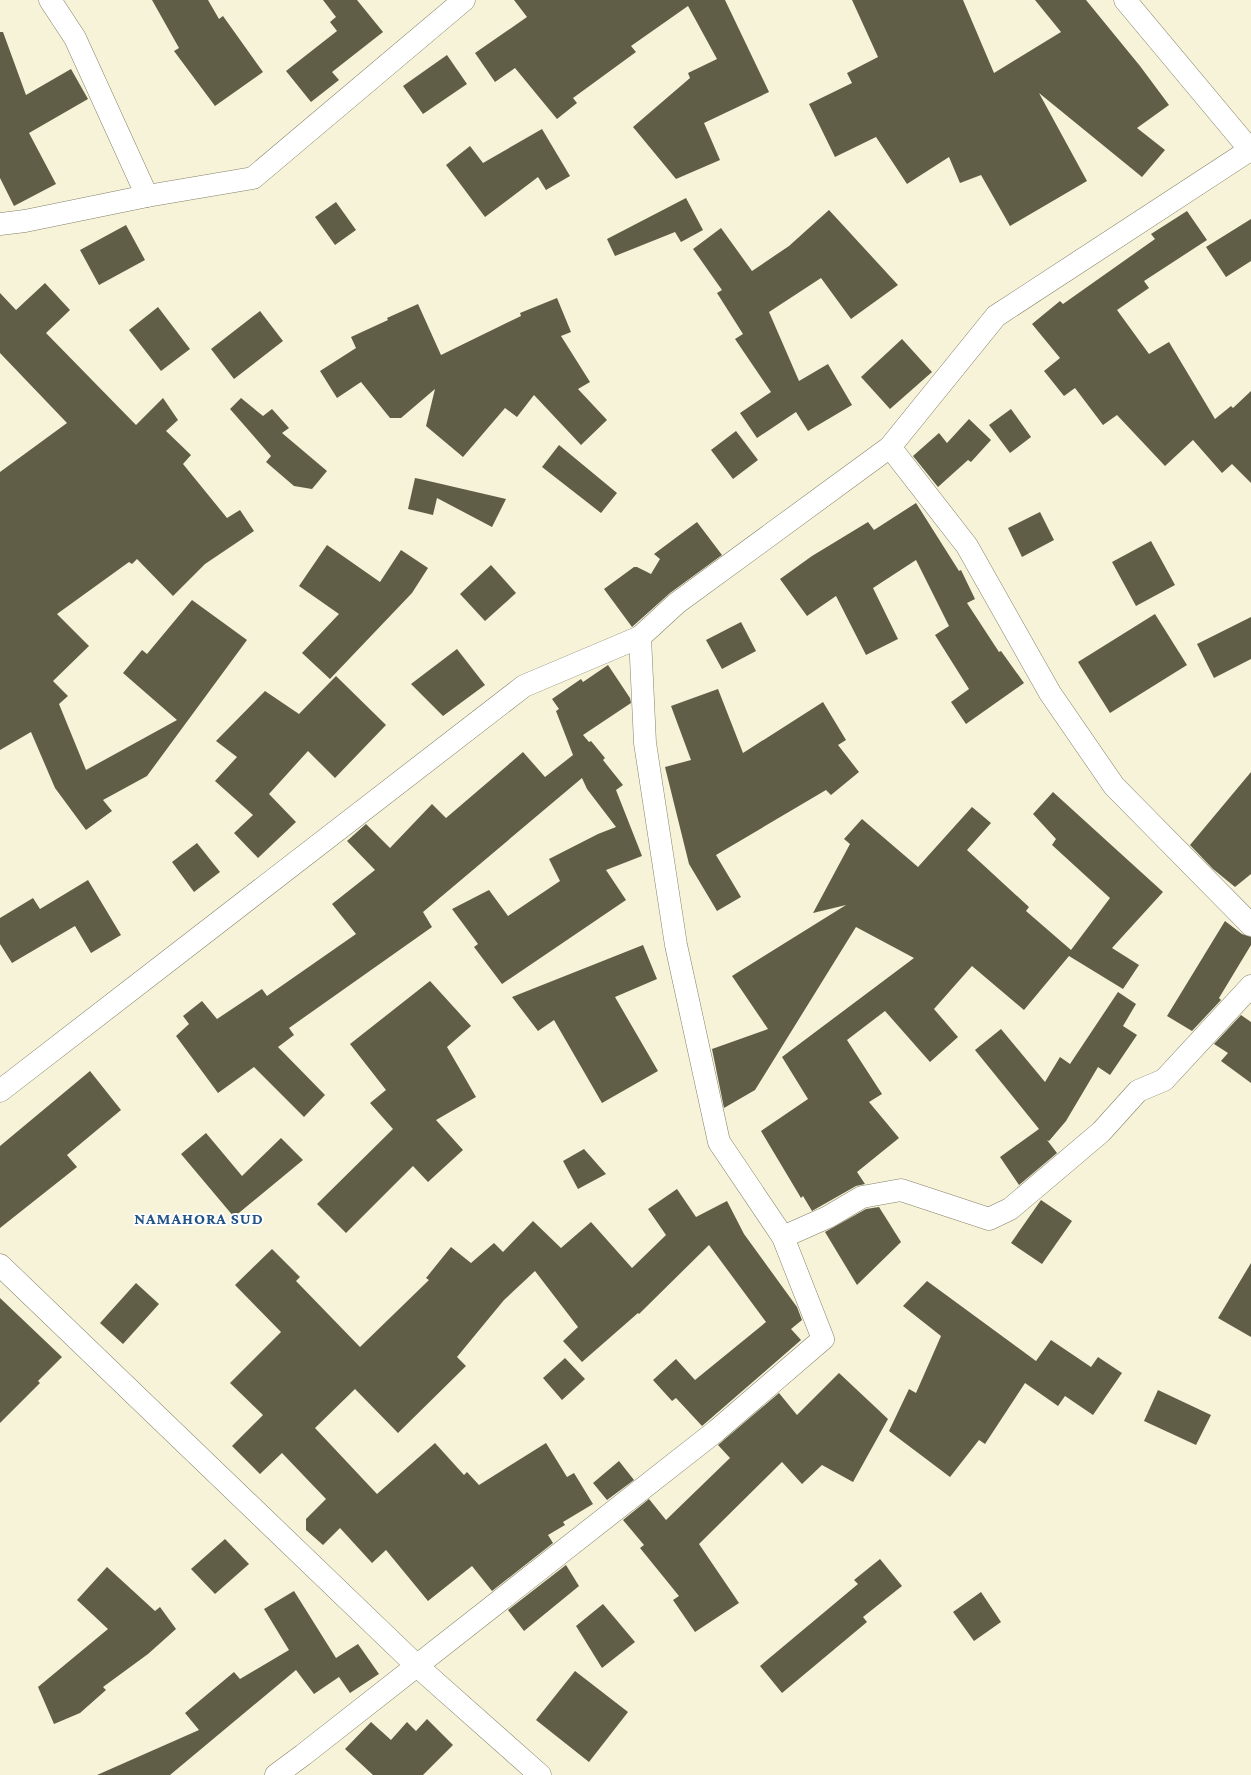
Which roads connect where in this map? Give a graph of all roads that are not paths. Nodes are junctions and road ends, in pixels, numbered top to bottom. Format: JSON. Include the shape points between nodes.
{"nodes":[{"id":1,"x":50,"y":0,"type":"edge"},
{"id":2,"x":464,"y":0,"type":"edge"},
{"id":3,"x":1126,"y":0,"type":"edge"},
{"id":4,"x":1250,"y":151,"type":"edge"},
{"id":5,"x":147,"y":196,"type":"junction"},
{"id":6,"x":0,"y":224,"type":"edge"},
{"id":7,"x":890,"y":447,"type":"junction"},
{"id":8,"x":640,"y":637,"type":"junction"},
{"id":9,"x":1251,"y":925,"type":"edge"},
{"id":10,"x":1251,"y":986,"type":"edge"},
{"id":11,"x":0,"y":1091,"type":"edge"},
{"id":12,"x":783,"y":1237,"type":"junction"},
{"id":13,"x":0,"y":1265,"type":"edge"},
{"id":14,"x":416,"y":1665,"type":"junction"},
{"id":15,"x":276,"y":1775,"type":"edge"},
{"id":16,"x":540,"y":1775,"type":"edge"}],
"edges":[{"from":1,"to":5,"type":"street","via":[[75,38]]},
{"from":2,"to":5,"type":"street","via":[[253,178]]},
{"from":3,"to":4,"type":"street"},
{"from":4,"to":7,"type":"street","via":[[996,316]]},
{"from":5,"to":6,"type":"street"},
{"from":7,"to":8,"type":"street","via":[[677,603]]},
{"from":7,"to":9,"type":"street","via":[[967,546],[1050,693],[1114,786]]},
{"from":8,"to":11,"type":"street","via":[[524,686]]},
{"from":8,"to":12,"type":"street","via":[[646,743],[676,945],[719,1142]]},
{"from":10,"to":12,"type":"street","via":[[1164,1080],[1138,1091],[1101,1132],[1010,1209],[989,1219],[900,1190],[862,1197],[828,1217]]},
{"from":12,"to":14,"type":"street","via":[[823,1339],[716,1431]]},
{"from":13,"to":14,"type":"street"},
{"from":14,"to":15,"type":"street"},
{"from":14,"to":16,"type":"street"}]}
